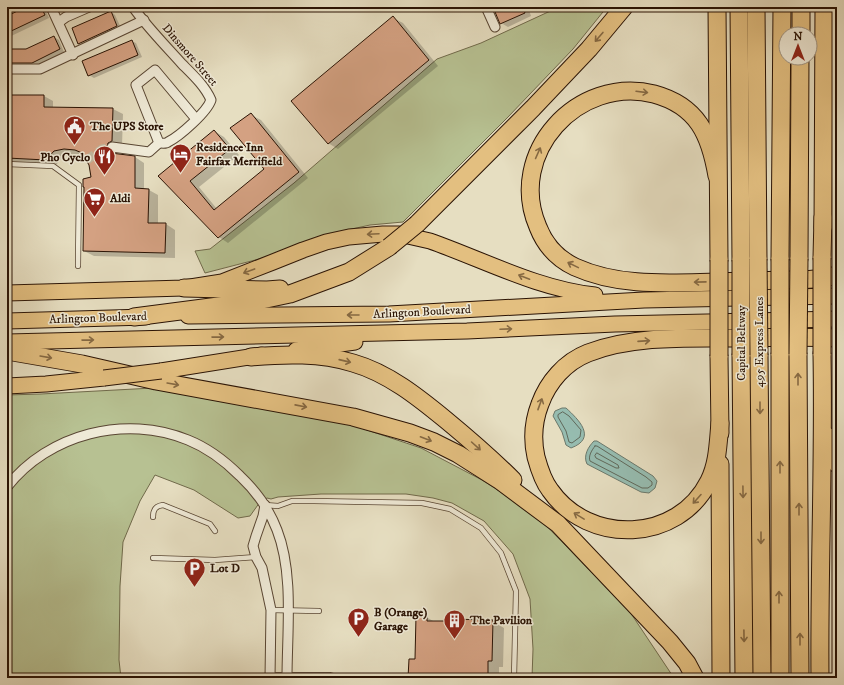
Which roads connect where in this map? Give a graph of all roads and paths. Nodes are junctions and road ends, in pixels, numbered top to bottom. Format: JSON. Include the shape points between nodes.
{"nodes":[{"id":1,"x":52,"y":7,"type":"edge"},
{"id":2,"x":89,"y":7,"type":"edge"},
{"id":3,"x":133,"y":7,"type":"edge"},
{"id":4,"x":486,"y":7,"type":"edge"},
{"id":5,"x":624,"y":7,"type":"edge"},
{"id":6,"x":717,"y":7,"type":"edge"},
{"id":7,"x":739,"y":7,"type":"edge"},
{"id":8,"x":756,"y":7,"type":"edge"},
{"id":9,"x":782,"y":7,"type":"edge"},
{"id":10,"x":801,"y":7,"type":"edge"},
{"id":11,"x":824,"y":7,"type":"edge"},
{"id":12,"x":144,"y":20,"type":"junction"},
{"id":13,"x":59,"y":22,"type":"junction"},
{"id":14,"x":800,"y":26,"type":"edge"},
{"id":15,"x":495,"y":27,"type":"dead end"},
{"id":16,"x":73,"y":54,"type":"junction"},
{"id":17,"x":800,"y":66,"type":"edge"},
{"id":18,"x":7,"y":69,"type":"edge"},
{"id":19,"x":196,"y":119,"type":"junction"},
{"id":20,"x":837,"y":141,"type":"edge"},
{"id":21,"x":159,"y":143,"type":"junction"},
{"id":22,"x":112,"y":147,"type":"tunnel mouth"},
{"id":23,"x":7,"y":164,"type":"edge"},
{"id":24,"x":717,"y":176,"type":"junction"},
{"id":25,"x":823,"y":228,"type":"junction"},
{"id":26,"x":78,"y":266,"type":"dead end"},
{"id":27,"x":837,"y":276,"type":"edge"},
{"id":28,"x":310,"y":286,"type":"junction"},
{"id":29,"x":184,"y":288,"type":"junction"},
{"id":30,"x":7,"y":293,"type":"edge"},
{"id":31,"x":837,"y":296,"type":"edge"},
{"id":32,"x":644,"y":300,"type":"junction"},
{"id":33,"x":134,"y":317,"type":"junction"},
{"id":34,"x":837,"y":319,"type":"edge"},
{"id":35,"x":7,"y":321,"type":"edge"},
{"id":36,"x":467,"y":331,"type":"junction"},
{"id":37,"x":837,"y":338,"type":"edge"},
{"id":38,"x":7,"y":342,"type":"edge"},
{"id":39,"x":7,"y":351,"type":"edge"},
{"id":40,"x":251,"y":357,"type":"junction"},
{"id":41,"x":7,"y":386,"type":"edge"},
{"id":42,"x":823,"y":412,"type":"junction"},
{"id":43,"x":720,"y":423,"type":"junction"},
{"id":44,"x":837,"y":464,"type":"edge"},
{"id":45,"x":7,"y":487,"type":"edge"},
{"id":46,"x":265,"y":505,"type":"junction"},
{"id":47,"x":153,"y":517,"type":"dead end"},
{"id":48,"x":558,"y":524,"type":"junction"},
{"id":49,"x":216,"y":531,"type":"dead end"},
{"id":50,"x":260,"y":556,"type":"junction"},
{"id":51,"x":153,"y":558,"type":"dead end"},
{"id":52,"x":271,"y":610,"type":"junction"},
{"id":53,"x":288,"y":610,"type":"junction"},
{"id":54,"x":320,"y":611,"type":"dead end"},
{"id":55,"x":270,"y":676,"type":"edge"},
{"id":56,"x":287,"y":677,"type":"edge"},
{"id":57,"x":341,"y":678,"type":"edge"},
{"id":58,"x":514,"y":678,"type":"edge"},
{"id":59,"x":695,"y":678,"type":"edge"},
{"id":60,"x":721,"y":678,"type":"edge"},
{"id":61,"x":744,"y":678,"type":"edge"},
{"id":62,"x":762,"y":678,"type":"edge"},
{"id":63,"x":780,"y":678,"type":"edge"},
{"id":64,"x":800,"y":678,"type":"edge"},
{"id":65,"x":820,"y":678,"type":"edge"}],
"edges":[{"from":1,"to":13,"type":"street"},
{"from":2,"to":13,"type":"street"},
{"from":3,"to":12,"type":"street","name":"Dinsmore Street"},
{"from":4,"to":15,"type":"street"},
{"from":5,"to":28,"type":"highway","one_way":true,"bridge":true,"via":[[589,49],[533,108],[417,224],[368,262]]},
{"from":6,"to":24,"type":"highway"},
{"from":7,"to":61,"type":"highway","name":"Capital Beltway","one_way":true,"bridge":true},
{"from":8,"to":62,"type":"highway","name":"495 Express Lanes","one_way":true,"bridge":true},
{"from":63,"to":9,"type":"highway","name":"495 Express Lanes","one_way":true,"bridge":true},
{"from":10,"to":14,"type":"highway"},
{"from":11,"to":25,"type":"highway"},
{"from":12,"to":16,"type":"street"},
{"from":12,"to":19,"type":"street","name":"Dinsmore Street","via":[[208,92],[211,100],[209,107]]},
{"from":13,"to":16,"type":"street"},
{"from":16,"to":18,"type":"street","via":[[40,69]]},
{"from":64,"to":17,"type":"highway","one_way":true,"bridge":true},
{"from":19,"to":21,"type":"street","name":"Dinsmore Street","via":[[167,143]]},
{"from":19,"to":21,"type":"street","via":[[154,70],[136,85]]},
{"from":20,"to":25,"type":"highway","via":[[824,183]]},
{"from":21,"to":22,"type":"street","name":"Dinsmore Street","via":[[149,152]]},
{"from":23,"to":26,"type":"lane","via":[[53,166],[79,184]]},
{"from":27,"to":24,"type":"highway","one_way":true,"via":[[816,279],[649,283],[610,278],[574,266],[554,252],[540,233],[530,203],[531,173],[538,153],[549,134],[570,112],[594,98],[608,94],[645,92],[674,101],[686,109],[710,141]]},
{"from":24,"to":43,"type":"highway","bridge":true},
{"from":25,"to":42,"type":"highway","bridge":true},
{"from":28,"to":29,"type":"highway","via":[[267,290]]},
{"from":28,"to":33,"type":"highway","via":[[257,302]]},
{"from":29,"to":30,"type":"main road"},
{"from":32,"to":29,"type":"main road","one_way":true,"via":[[571,292],[430,241],[383,234],[326,242],[222,282]]},
{"from":31,"to":32,"type":"main road","name":"Arlington Boulevard"},
{"from":32,"to":33,"type":"main road","name":"Arlington Boulevard","one_way":true,"via":[[389,314]]},
{"from":33,"to":35,"type":"main road","name":"Arlington Boulevard"},
{"from":36,"to":34,"type":"main road","name":"Arlington Boulevard","one_way":true,"via":[[615,324]]},
{"from":38,"to":36,"type":"main road","name":"Arlington Boulevard","one_way":true},
{"from":36,"to":40,"type":"main road","via":[[358,342]]},
{"from":43,"to":37,"type":"highway","one_way":true,"via":[[714,467],[702,493],[671,520],[640,530],[614,529],[599,525],[568,509],[550,490],[540,470],[534,448],[534,423],[543,394],[561,370],[587,353],[625,342],[647,340]]},
{"from":39,"to":48,"type":"highway","one_way":true,"via":[[375,422],[434,442],[458,454],[499,480]]},
{"from":40,"to":41,"type":"main road","bridge":true,"via":[[104,378]]},
{"from":40,"to":48,"type":"highway","one_way":true,"via":[[312,355],[332,358],[353,363],[391,380],[418,397],[465,436]]},
{"from":42,"to":44,"type":"highway"},
{"from":42,"to":65,"type":"highway"},
{"from":43,"to":60,"type":"highway"},
{"from":45,"to":46,"type":"street","via":[[34,460],[69,440],[103,431],[141,429],[171,434],[202,447],[232,468]]},
{"from":46,"to":50,"type":"street","via":[[253,546]]},
{"from":46,"to":53,"type":"street","via":[[278,531],[283,551]]},
{"from":46,"to":58,"type":"lane","via":[[278,506],[292,501],[422,503],[450,509],[480,528],[501,553],[516,591]]},
{"from":47,"to":49,"type":"lane","via":[[154,509],[163,505],[210,524]]},
{"from":48,"to":59,"type":"highway","via":[[665,636],[687,663]]},
{"from":50,"to":51,"type":"lane","via":[[215,560]]},
{"from":50,"to":52,"type":"street"},
{"from":52,"to":53,"type":"lane"},
{"from":52,"to":55,"type":"street"},
{"from":53,"to":54,"type":"lane"},
{"from":53,"to":56,"type":"street"},
{"from":55,"to":56,"type":"lane"},
{"from":56,"to":57,"type":"lane","via":[[329,675]]}]}
